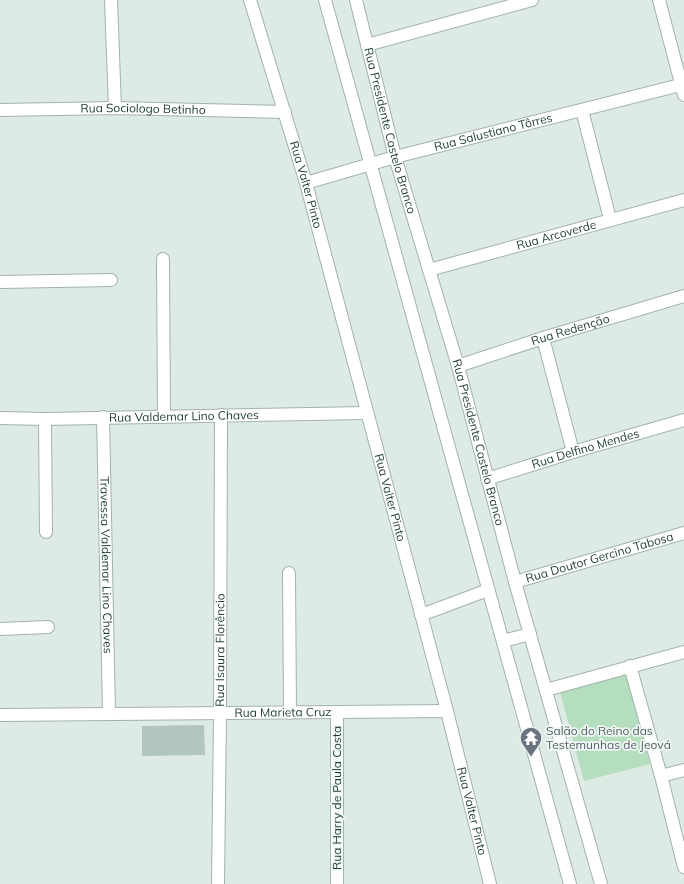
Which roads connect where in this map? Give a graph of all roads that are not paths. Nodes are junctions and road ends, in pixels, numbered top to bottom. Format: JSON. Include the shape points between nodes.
{"nodes":[{"id":1,"x":111,"y":0,"type":"edge"},
{"id":2,"x":250,"y":0,"type":"edge"},
{"id":3,"x":325,"y":0,"type":"edge"},
{"id":4,"x":356,"y":0,"type":"edge"},
{"id":5,"x":532,"y":0,"type":"edge"},
{"id":6,"x":659,"y":0,"type":"edge"},
{"id":7,"x":367,"y":45,"type":"junction"},
{"id":8,"x":683,"y":88,"type":"edge"},
{"id":9,"x":115,"y":108,"type":"junction"},
{"id":10,"x":0,"y":110,"type":"edge"},
{"id":11,"x":582,"y":110,"type":"junction"},
{"id":12,"x":285,"y":112,"type":"junction"},
{"id":13,"x":395,"y":157,"type":"junction"},
{"id":14,"x":371,"y":165,"type":"junction"},
{"id":15,"x":306,"y":183,"type":"junction"},
{"id":16,"x":684,"y":200,"type":"edge"},
{"id":17,"x":610,"y":219,"type":"junction"},
{"id":18,"x":163,"y":259,"type":"dead end"},
{"id":19,"x":429,"y":270,"type":"junction"},
{"id":20,"x":111,"y":280,"type":"dead end"},
{"id":21,"x":0,"y":282,"type":"edge"},
{"id":22,"x":684,"y":296,"type":"edge"},
{"id":23,"x":543,"y":338,"type":"junction"},
{"id":24,"x":458,"y":366,"type":"junction"},
{"id":25,"x":368,"y":413,"type":"junction"},
{"id":26,"x":220,"y":415,"type":"junction"},
{"id":27,"x":103,"y":417,"type":"junction"},
{"id":28,"x":164,"y":417,"type":"junction"},
{"id":29,"x":0,"y":418,"type":"edge"},
{"id":30,"x":45,"y":419,"type":"junction"},
{"id":31,"x":684,"y":420,"type":"edge"},
{"id":32,"x":573,"y":452,"type":"junction"},
{"id":33,"x":487,"y":479,"type":"junction"},
{"id":34,"x":46,"y":532,"type":"dead end"},
{"id":35,"x":684,"y":533,"type":"edge"},
{"id":36,"x":289,"y":573,"type":"dead end"},
{"id":37,"x":515,"y":582,"type":"junction"},
{"id":38,"x":488,"y":590,"type":"junction"},
{"id":39,"x":421,"y":615,"type":"junction"},
{"id":40,"x":48,"y":626,"type":"dead end"},
{"id":41,"x":0,"y":629,"type":"edge"},
{"id":42,"x":530,"y":634,"type":"junction"},
{"id":43,"x":503,"y":641,"type":"junction"},
{"id":44,"x":684,"y":652,"type":"edge"},
{"id":45,"x":630,"y":666,"type":"junction"},
{"id":46,"x":546,"y":690,"type":"junction"},
{"id":47,"x":447,"y":711,"type":"junction"},
{"id":48,"x":337,"y":712,"type":"junction"},
{"id":49,"x":290,"y":713,"type":"junction"},
{"id":50,"x":109,"y":714,"type":"junction"},
{"id":51,"x":220,"y":714,"type":"junction"},
{"id":52,"x":0,"y":715,"type":"edge"},
{"id":53,"x":684,"y":770,"type":"edge"},
{"id":54,"x":661,"y":776,"type":"junction"},
{"id":55,"x":684,"y":867,"type":"edge"},
{"id":56,"x":218,"y":884,"type":"edge"},
{"id":57,"x":336,"y":884,"type":"edge"},
{"id":58,"x":490,"y":884,"type":"edge"},
{"id":59,"x":570,"y":884,"type":"edge"},
{"id":60,"x":601,"y":884,"type":"edge"}],
"edges":[{"from":1,"to":9,"type":"street"},
{"from":2,"to":12,"type":"street","name":"Rua Valter Pinto"},
{"from":3,"to":14,"type":"street"},
{"from":4,"to":7,"type":"street","name":"Rua Presidente Castelo Branco"},
{"from":5,"to":7,"type":"street"},
{"from":6,"to":8,"type":"street"},
{"from":7,"to":13,"type":"street","name":"Rua Presidente Castelo Branco"},
{"from":8,"to":11,"type":"street","name":"Rua Salustiano Tôrres"},
{"from":9,"to":10,"type":"street","name":"Rua Sociologo Betinho"},
{"from":9,"to":12,"type":"street","name":"Rua Sociologo Betinho"},
{"from":11,"to":13,"type":"street","name":"Rua Salustiano Tôrres"},
{"from":11,"to":17,"type":"street"},
{"from":12,"to":15,"type":"street","name":"Rua Valter Pinto"},
{"from":13,"to":14,"type":"street","name":"Rua Salustiano Tôrres"},
{"from":13,"to":19,"type":"street","name":"Rua Presidente Castelo Branco"},
{"from":14,"to":15,"type":"street","name":"Rua Salustiano Tôrres"},
{"from":14,"to":38,"type":"street"},
{"from":15,"to":25,"type":"street","name":"Rua Valter Pinto"},
{"from":16,"to":17,"type":"street","name":"Rua Arcoverde"},
{"from":17,"to":19,"type":"street","name":"Rua Arcoverde"},
{"from":18,"to":28,"type":"street"},
{"from":19,"to":24,"type":"street","name":"Rua Presidente Castelo Branco"},
{"from":20,"to":21,"type":"street"},
{"from":22,"to":23,"type":"street","name":"Rua Redenção"},
{"from":23,"to":24,"type":"street","name":"Rua Redenção"},
{"from":23,"to":32,"type":"street"},
{"from":24,"to":33,"type":"street","name":"Rua Presidente Castelo Branco"},
{"from":25,"to":26,"type":"street","name":"Rua Valdemar Lino Chaves"},
{"from":25,"to":39,"type":"street","name":"Rua Valter Pinto"},
{"from":26,"to":28,"type":"street","name":"Rua Valdemar Lino Chaves"},
{"from":26,"to":51,"type":"street","name":"Rua Isaura Florêncio"},
{"from":27,"to":28,"type":"street","name":"Rua Valdemar Lino Chaves"},
{"from":27,"to":30,"type":"street","name":"Rua Valdemar Lino Chaves"},
{"from":27,"to":50,"type":"street","name":"Travessa Valdemar Lino Chaves"},
{"from":29,"to":30,"type":"street","name":"Rua Valdemar Lino Chaves"},
{"from":30,"to":34,"type":"street"},
{"from":31,"to":32,"type":"street","name":"Rua Delfino Mendes"},
{"from":32,"to":33,"type":"street","name":"Rua Delfino Mendes"},
{"from":33,"to":37,"type":"street","name":"Rua Presidente Castelo Branco"},
{"from":35,"to":37,"type":"street","name":"Rua Doutor Gercino Tabosa"},
{"from":36,"to":49,"type":"street"},
{"from":37,"to":42,"type":"street","name":"Rua Presidente Castelo Branco"},
{"from":38,"to":39,"type":"street"},
{"from":38,"to":43,"type":"street"},
{"from":39,"to":47,"type":"street","name":"Rua Valter Pinto"},
{"from":40,"to":41,"type":"street"},
{"from":42,"to":43,"type":"street"},
{"from":42,"to":46,"type":"street","name":"Rua Presidente Castelo Branco"},
{"from":43,"to":59,"type":"street"},
{"from":44,"to":45,"type":"street"},
{"from":45,"to":46,"type":"street"},
{"from":45,"to":54,"type":"street"},
{"from":46,"to":60,"type":"street","name":"Rua Presidente Castelo Branco"},
{"from":47,"to":48,"type":"street","name":"Rua Marieta Cruz"},
{"from":47,"to":58,"type":"street","name":"Rua Valter Pinto"},
{"from":48,"to":49,"type":"street","name":"Rua Marieta Cruz"},
{"from":48,"to":57,"type":"street","name":"Rua Harry de Paula Costa"},
{"from":49,"to":51,"type":"street","name":"Rua Marieta Cruz"},
{"from":50,"to":51,"type":"street","name":"Rua Marieta Cruz"},
{"from":50,"to":52,"type":"street","name":"Rua Marieta Cruz"},
{"from":51,"to":56,"type":"street","name":"Rua Isaura Florêncio"},
{"from":53,"to":54,"type":"street"},
{"from":54,"to":55,"type":"street"}]}
